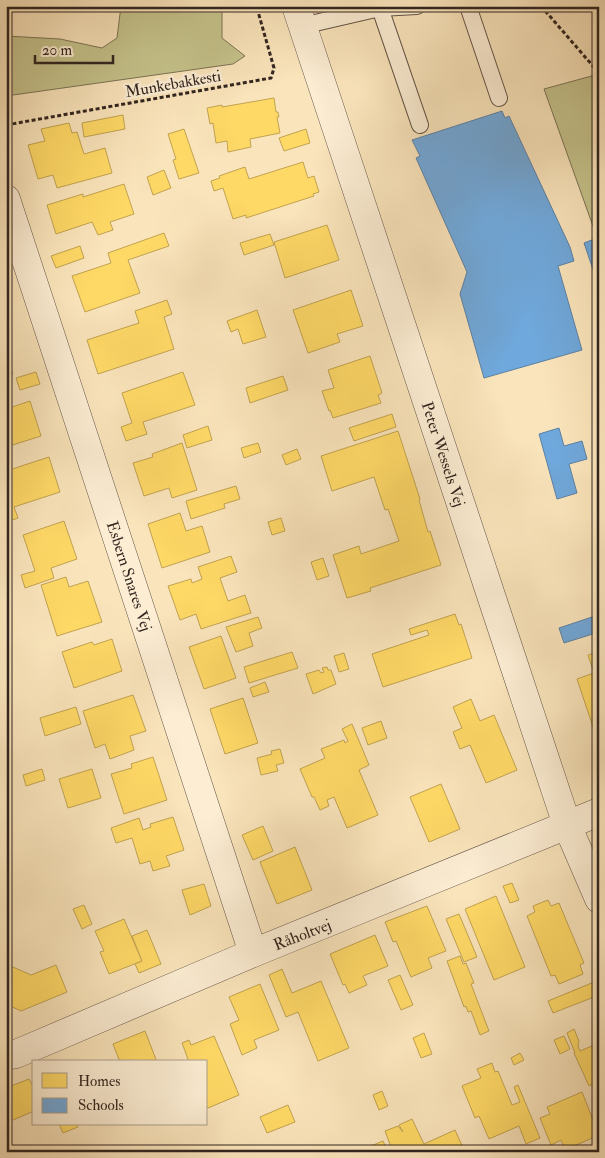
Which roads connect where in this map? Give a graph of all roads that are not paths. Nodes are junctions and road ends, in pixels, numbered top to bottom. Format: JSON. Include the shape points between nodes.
{"nodes":[{"id":1,"x":417,"y":6,"type":"edge"},
{"id":2,"x":468,"y":6,"type":"edge"},
{"id":3,"x":380,"y":8,"type":"junction"},
{"id":4,"x":299,"y":16,"type":"edge"},
{"id":5,"x":499,"y":98,"type":"dead end"},
{"id":6,"x":420,"y":125,"type":"dead end"},
{"id":7,"x":6,"y":199,"type":"edge"},
{"id":8,"x":599,"y":812,"type":"edge"},
{"id":9,"x":567,"y":825,"type":"junction"},
{"id":10,"x":599,"y":898,"type":"edge"},
{"id":11,"x":253,"y":953,"type":"junction"},
{"id":12,"x":6,"y":1056,"type":"edge"}],
"edges":[{"from":1,"to":3,"type":"lane"},
{"from":2,"to":5,"type":"lane"},
{"from":3,"to":4,"type":"lane"},
{"from":3,"to":6,"type":"lane"},
{"from":4,"to":9,"type":"street","name":"Peter Wessels Vej"},
{"from":7,"to":11,"type":"street","name":"Esbern Snares Vej"},
{"from":8,"to":9,"type":"street","name":"Råholtvej"},
{"from":9,"to":10,"type":"street","name":"Peter Wessels Vej"},
{"from":9,"to":11,"type":"street","name":"Råholtvej"},
{"from":11,"to":12,"type":"street","name":"Råholtvej"}]}
